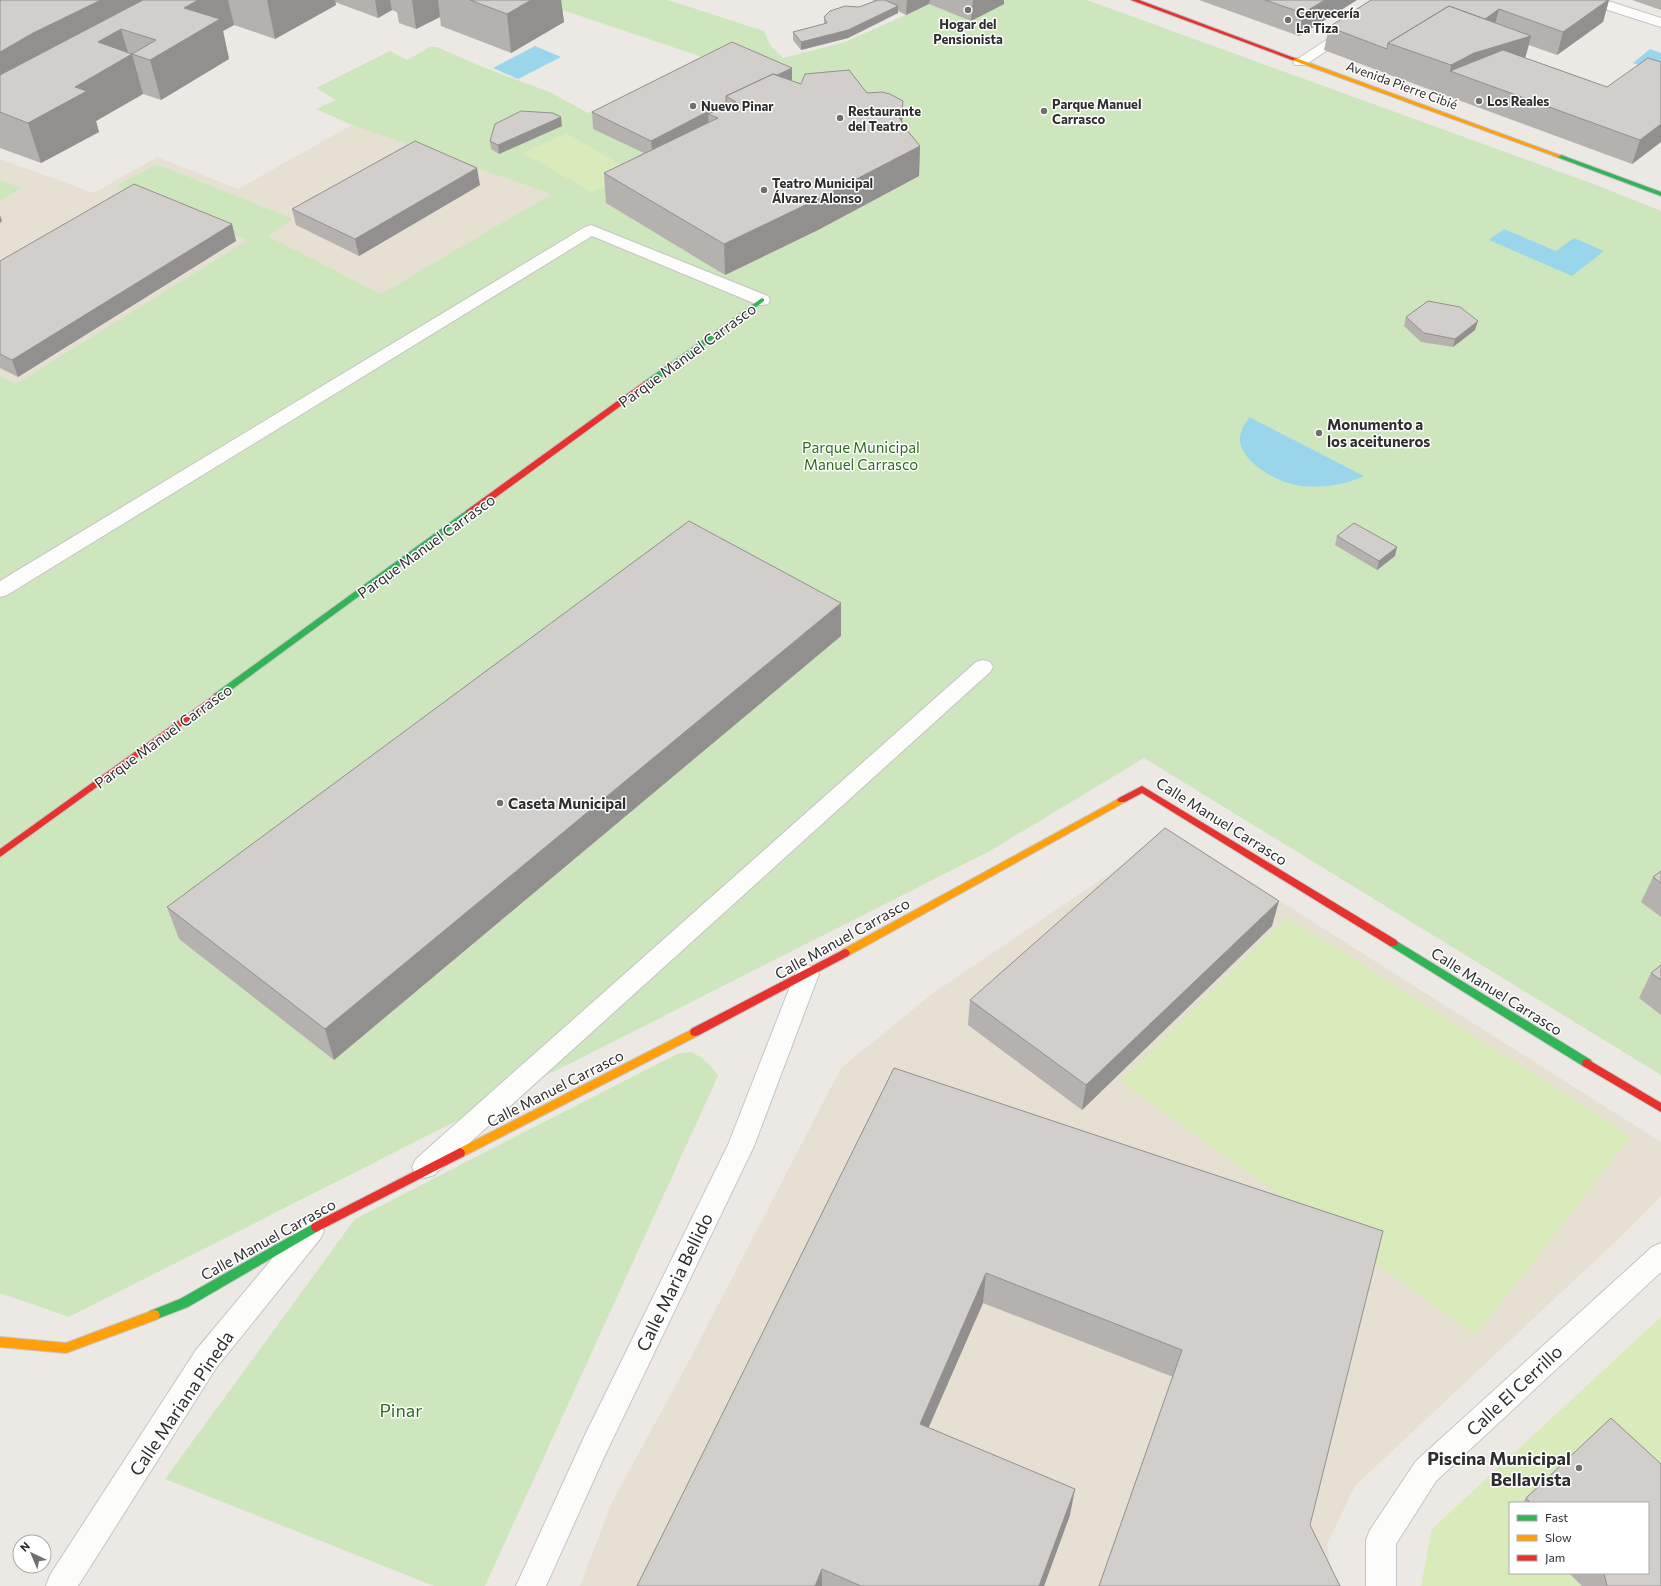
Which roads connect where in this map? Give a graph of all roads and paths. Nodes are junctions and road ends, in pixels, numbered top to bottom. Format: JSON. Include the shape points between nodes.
{"nodes":[{"id":1,"x":1134,"y":0,"type":"edge"},
{"id":2,"x":1396,"y":0,"type":"edge"},
{"id":3,"x":1592,"y":0,"type":"edge"},
{"id":4,"x":1661,"y":23,"type":"edge"},
{"id":5,"x":1300,"y":62,"type":"junction"},
{"id":6,"x":1661,"y":194,"type":"edge"},
{"id":7,"x":762,"y":300,"type":"joint"},
{"id":8,"x":0,"y":590,"type":"edge"},
{"id":9,"x":983,"y":667,"type":"dead end"},
{"id":10,"x":0,"y":854,"type":"edge"},
{"id":11,"x":807,"y":974,"type":"junction"},
{"id":12,"x":1661,"y":1108,"type":"edge"},
{"id":13,"x":416,"y":1175,"type":"junction"},
{"id":14,"x":312,"y":1229,"type":"junction"},
{"id":15,"x":1661,"y":1255,"type":"edge"},
{"id":16,"x":0,"y":1342,"type":"edge"},
{"id":17,"x":61,"y":1586,"type":"edge"},
{"id":18,"x":531,"y":1586,"type":"edge"},
{"id":19,"x":1381,"y":1586,"type":"edge"}],
"edges":[{"from":1,"to":5,"type":"street","name":"Avenida Pierre Cibié"},
{"from":2,"to":5,"type":"street"},
{"from":3,"to":4,"type":"street"},
{"from":5,"to":6,"type":"street","name":"Avenida Pierre Cibié"},
{"from":7,"to":8,"type":"street","name":"Parque Manuel Carrasco","via":[[591,230]]},
{"from":7,"to":10,"type":"street","name":"Parque Manuel Carrasco"},
{"from":9,"to":13,"type":"street"},
{"from":11,"to":12,"type":"street","name":"Calle Manuel Carrasco","via":[[1142,789]]},
{"from":11,"to":13,"type":"street","name":"Calle Manuel Carrasco"},
{"from":11,"to":18,"type":"street","name":"Calle Maria Bellido","via":[[741,1146],[598,1438]]},
{"from":13,"to":14,"type":"street","name":"Calle Manuel Carrasco"},
{"from":14,"to":16,"type":"street","name":"Calle Manuel Carrasco","via":[[184,1303],[66,1348]]},
{"from":14,"to":17,"type":"street","name":"Calle Mariana Pineda","via":[[206,1359]]},
{"from":15,"to":19,"type":"street","name":"Calle El Cerrillo","via":[[1426,1471],[1381,1540]]}]}
